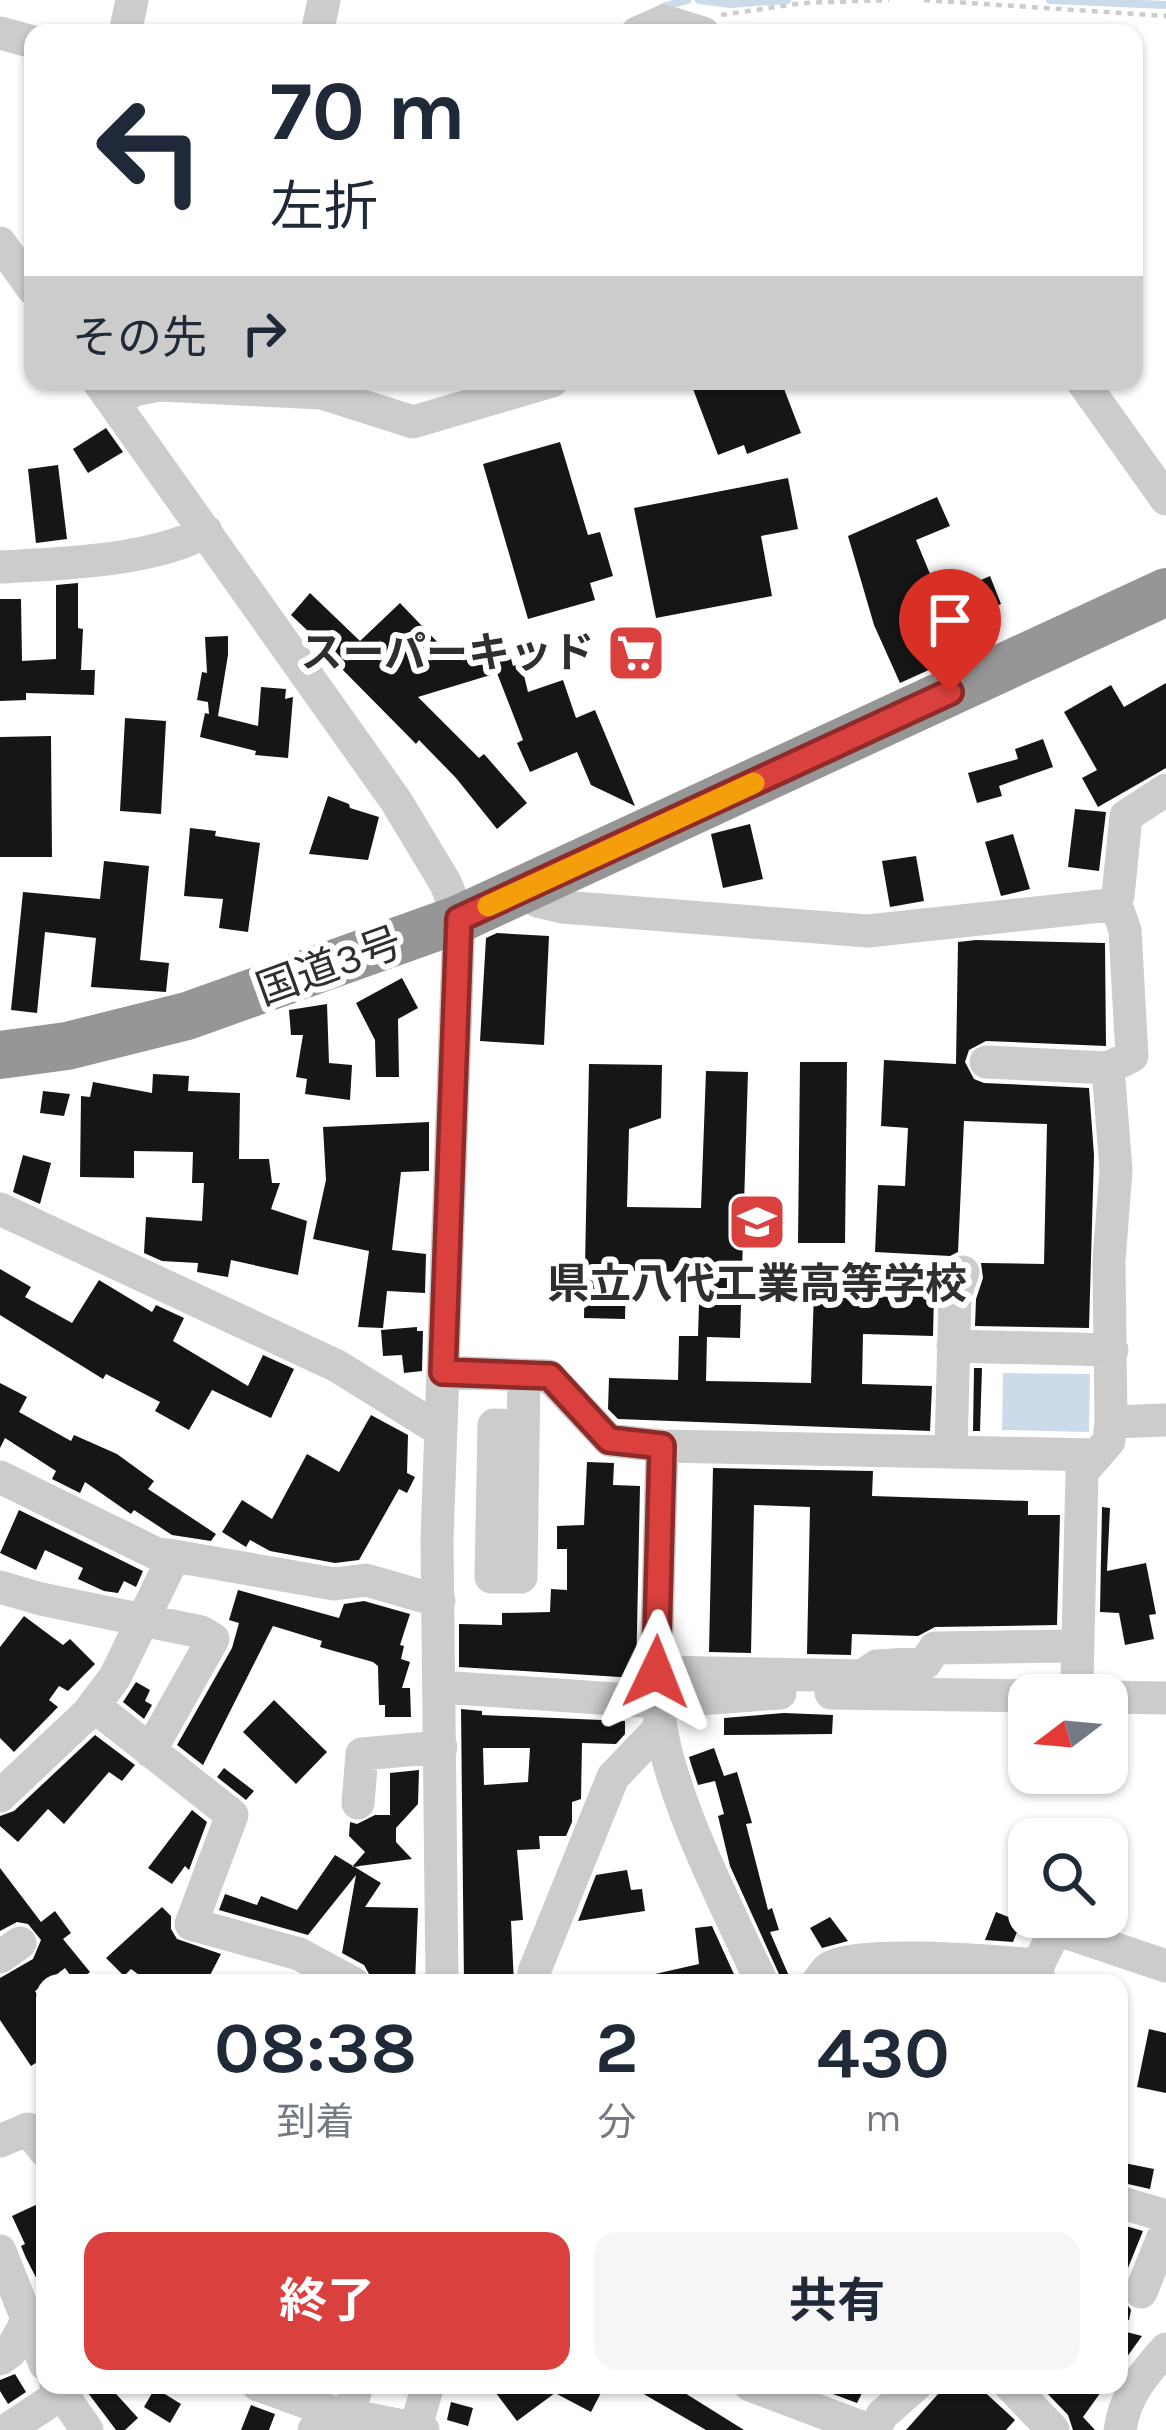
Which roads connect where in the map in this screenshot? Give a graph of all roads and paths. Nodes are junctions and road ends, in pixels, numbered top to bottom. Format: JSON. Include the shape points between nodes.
{"nodes":[{"id":1,"x":889,"y":0,"type":"edge"},
{"id":2,"x":924,"y":0,"type":"edge"},
{"id":3,"x":1166,"y":16,"type":"edge"},
{"id":4,"x":686,"y":24,"type":"edge"},
{"id":5,"x":0,"y":243,"type":"edge"},
{"id":6,"x":24,"y":277,"type":"edge"},
{"id":7,"x":261,"y":390,"type":"edge"},
{"id":8,"x":521,"y":390,"type":"edge"},
{"id":9,"x":1088,"y":390,"type":"edge"},
{"id":10,"x":106,"y":392,"type":"edge"},
{"id":11,"x":1166,"y":499,"type":"edge"},
{"id":12,"x":206,"y":531,"type":"junction"},
{"id":13,"x":0,"y":567,"type":"edge"},
{"id":14,"x":1166,"y":592,"type":"edge"},
{"id":15,"x":1166,"y":790,"type":"edge"},
{"id":16,"x":524,"y":889,"type":"junction"},
{"id":17,"x":1115,"y":902,"type":"junction"},
{"id":18,"x":459,"y":919,"type":"junction"},
{"id":19,"x":67,"y":1046,"type":"junction"},
{"id":20,"x":0,"y":1055,"type":"edge"},
{"id":21,"x":986,"y":1062,"type":"dead end"},
{"id":22,"x":1108,"y":1068,"type":"junction"},
{"id":23,"x":0,"y":1078,"type":"edge"},
{"id":24,"x":0,"y":1209,"type":"edge"},
{"id":25,"x":963,"y":1273,"type":"dead end"},
{"id":26,"x":953,"y":1346,"type":"junction"},
{"id":27,"x":1112,"y":1350,"type":"junction"},
{"id":28,"x":443,"y":1372,"type":"junction"},
{"id":29,"x":524,"y":1375,"type":"junction"},
{"id":30,"x":1166,"y":1420,"type":"edge"},
{"id":31,"x":1111,"y":1422,"type":"junction"},
{"id":32,"x":523,"y":1426,"type":"dead end"},
{"id":33,"x":440,"y":1430,"type":"junction"},
{"id":34,"x":662,"y":1446,"type":"junction"},
{"id":35,"x":951,"y":1450,"type":"junction"},
{"id":36,"x":1096,"y":1456,"type":"junction"},
{"id":37,"x":0,"y":1477,"type":"edge"},
{"id":38,"x":174,"y":1556,"type":"junction"},
{"id":39,"x":0,"y":1587,"type":"edge"},
{"id":40,"x":439,"y":1601,"type":"junction"},
{"id":41,"x":142,"y":1622,"type":"junction"},
{"id":42,"x":1078,"y":1646,"type":"junction"},
{"id":43,"x":1077,"y":1674,"type":"edge"},
{"id":44,"x":440,"y":1687,"type":"junction"},
{"id":45,"x":1008,"y":1696,"type":"edge"},
{"id":46,"x":1128,"y":1697,"type":"edge"},
{"id":47,"x":1166,"y":1698,"type":"edge"},
{"id":48,"x":94,"y":1706,"type":"junction"},
{"id":49,"x":659,"y":1715,"type":"junction"},
{"id":50,"x":441,"y":1747,"type":"junction"},
{"id":51,"x":150,"y":1751,"type":"junction"},
{"id":52,"x":0,"y":1796,"type":"edge"},
{"id":53,"x":358,"y":1803,"type":"dead end"},
{"id":54,"x":1166,"y":1966,"type":"edge"},
{"id":55,"x":534,"y":1972,"type":"dead end"},
{"id":56,"x":336,"y":1974,"type":"edge"},
{"id":57,"x":442,"y":1974,"type":"edge"},
{"id":58,"x":757,"y":1974,"type":"edge"},
{"id":59,"x":825,"y":1974,"type":"edge"},
{"id":60,"x":1038,"y":1974,"type":"edge"},
{"id":61,"x":36,"y":2139,"type":"edge"},
{"id":62,"x":0,"y":2141,"type":"edge"},
{"id":63,"x":1128,"y":2205,"type":"edge"},
{"id":64,"x":1166,"y":2216,"type":"edge"},
{"id":65,"x":1166,"y":2230,"type":"edge"},
{"id":66,"x":0,"y":2251,"type":"edge"},
{"id":67,"x":1141,"y":2293,"type":"dead end"},
{"id":68,"x":27,"y":2320,"type":"junction"},
{"id":69,"x":36,"y":2340,"type":"edge"},
{"id":70,"x":1166,"y":2349,"type":"edge"},
{"id":71,"x":0,"y":2359,"type":"edge"},
{"id":72,"x":42,"y":2394,"type":"edge"},
{"id":73,"x":63,"y":2394,"type":"edge"},
{"id":74,"x":287,"y":2394,"type":"edge"},
{"id":75,"x":426,"y":2394,"type":"edge"},
{"id":76,"x":774,"y":2394,"type":"edge"},
{"id":77,"x":906,"y":2394,"type":"edge"},
{"id":78,"x":1019,"y":2394,"type":"edge"},
{"id":79,"x":338,"y":2410,"type":"edge"},
{"id":80,"x":418,"y":2429,"type":"edge"},
{"id":81,"x":8,"y":2430,"type":"edge"},
{"id":82,"x":87,"y":2430,"type":"edge"},
{"id":83,"x":872,"y":2430,"type":"edge"},
{"id":84,"x":1053,"y":2430,"type":"edge"},
{"id":85,"x":1120,"y":2430,"type":"edge"}],
"edges":[{"from":1,"to":4,"type":"path","via":[[726,16],[686,10],[678,14]]},
{"from":2,"to":3,"type":"path"},
{"from":5,"to":6,"type":"street"},
{"from":7,"to":8,"type":"street","via":[[322,393],[413,422]]},
{"from":9,"to":11,"type":"street"},
{"from":10,"to":12,"type":"street"},
{"from":12,"to":13,"type":"street","via":[[82,563]]},
{"from":12,"to":18,"type":"street","via":[[396,801]]},
{"from":14,"to":16,"type":"highway","name":"国道3号"},
{"from":15,"to":17,"type":"street","via":[[1126,816]]},
{"from":16,"to":17,"type":"street","via":[[562,907],[868,931]]},
{"from":16,"to":18,"type":"highway","name":"国道3号"},
{"from":17,"to":22,"type":"street","via":[[1128,956],[1132,1056]]},
{"from":18,"to":19,"type":"highway","name":"国道3号","via":[[187,1016]]},
{"from":18,"to":28,"type":"street"},
{"from":19,"to":20,"type":"highway","name":"国道3号"},
{"from":19,"to":23,"type":"street"},
{"from":21,"to":22,"type":"street"},
{"from":22,"to":27,"type":"street","via":[[1116,1169]]},
{"from":24,"to":33,"type":"street","via":[[337,1366]]},
{"from":25,"to":26,"type":"street"},
{"from":26,"to":27,"type":"street"},
{"from":26,"to":35,"type":"street"},
{"from":27,"to":31,"type":"street"},
{"from":28,"to":29,"type":"street"},
{"from":28,"to":33,"type":"street"},
{"from":29,"to":32,"type":"street"},
{"from":29,"to":34,"type":"street","via":[[550,1376],[609,1440]]},
{"from":30,"to":31,"type":"street"},
{"from":31,"to":36,"type":"street"},
{"from":33,"to":40,"type":"street"},
{"from":34,"to":35,"type":"street"},
{"from":34,"to":42,"type":"street","via":[[656,1672],[862,1676],[877,1666],[925,1663],[934,1648]]},
{"from":35,"to":36,"type":"street"},
{"from":36,"to":42,"type":"street","via":[[1082,1472]]},
{"from":37,"to":38,"type":"street"},
{"from":38,"to":40,"type":"street","via":[[334,1584],[366,1580]]},
{"from":38,"to":41,"type":"street"},
{"from":39,"to":41,"type":"street"},
{"from":40,"to":44,"type":"street"},
{"from":41,"to":48,"type":"street"},
{"from":41,"to":51,"type":"street","via":[[213,1639]]},
{"from":42,"to":43,"type":"street"},
{"from":44,"to":49,"type":"street"},
{"from":44,"to":50,"type":"street"},
{"from":45,"to":49,"type":"street","via":[[785,1693]]},
{"from":46,"to":47,"type":"street"},
{"from":48,"to":51,"type":"street"},
{"from":48,"to":52,"type":"street"},
{"from":49,"to":55,"type":"street","via":[[613,1777]]},
{"from":49,"to":58,"type":"street","via":[[697,1835]]},
{"from":50,"to":53,"type":"street","via":[[362,1754]]},
{"from":50,"to":57,"type":"street"},
{"from":51,"to":56,"type":"street","via":[[232,1815],[191,1924],[299,1954]]},
{"from":54,"to":60,"type":"street","via":[[1056,1928]]},
{"from":59,"to":60,"type":"street","via":[[854,1961],[969,1959]]},
{"from":61,"to":62,"type":"street","via":[[28,2129]]},
{"from":63,"to":64,"type":"street"},
{"from":65,"to":67,"type":"street"},
{"from":66,"to":68,"type":"street"},
{"from":68,"to":69,"type":"street"},
{"from":68,"to":71,"type":"street"},
{"from":70,"to":85,"type":"street","via":[[1139,2378]]},
{"from":72,"to":81,"type":"street"},
{"from":73,"to":82,"type":"street"},
{"from":74,"to":79,"type":"street"},
{"from":75,"to":80,"type":"street"},
{"from":76,"to":83,"type":"street"},
{"from":77,"to":83,"type":"street"},
{"from":78,"to":84,"type":"street"},
{"from":79,"to":80,"type":"street"}]}
